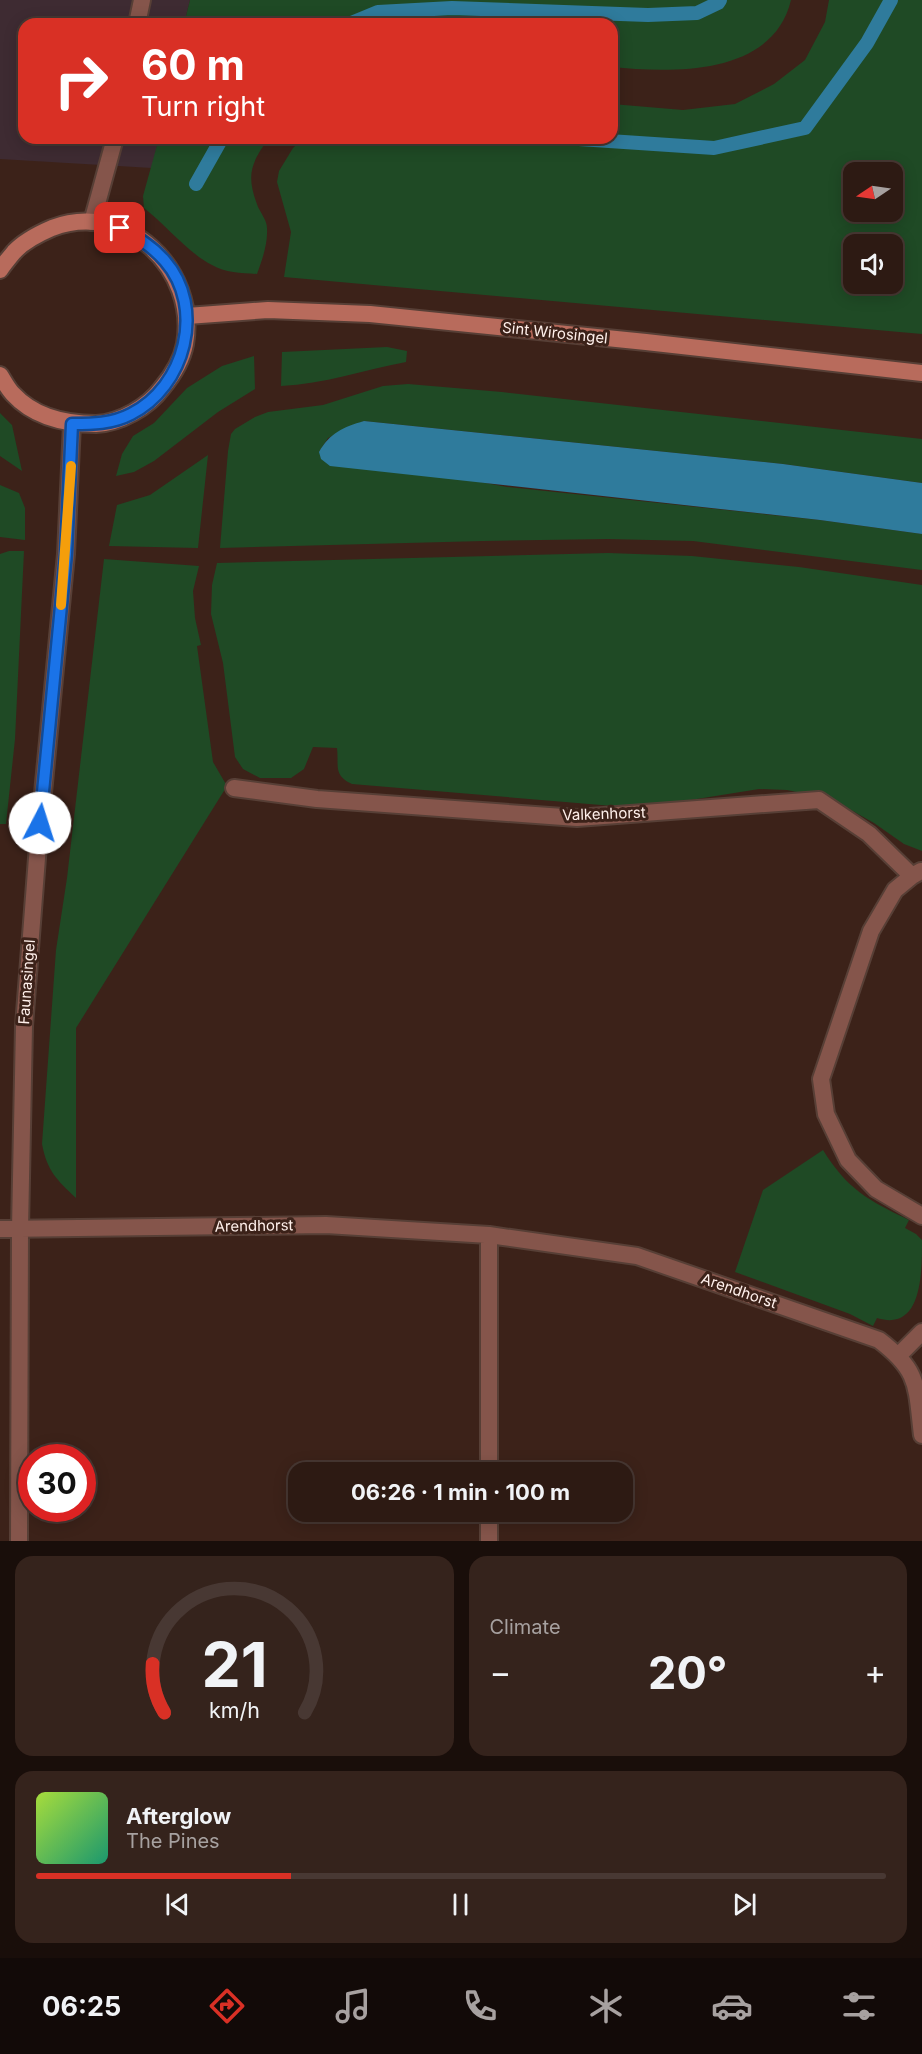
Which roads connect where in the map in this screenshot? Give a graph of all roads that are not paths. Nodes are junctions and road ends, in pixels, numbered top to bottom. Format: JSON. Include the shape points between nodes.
{"nodes":[{"id":1,"x":142,"y":0,"type":"edge"},
{"id":2,"x":138,"y":18,"type":"edge"},
{"id":3,"x":113,"y":144,"type":"edge"},
{"id":4,"x":92,"y":222,"type":"junction"},
{"id":5,"x":0,"y":270,"type":"edge"},
{"id":6,"x":187,"y":316,"type":"junction"},
{"id":7,"x":922,"y":373,"type":"edge"},
{"id":8,"x":0,"y":375,"type":"edge"},
{"id":9,"x":72,"y":424,"type":"junction"},
{"id":10,"x":234,"y":788,"type":"dead end"},
{"id":11,"x":917,"y":873,"type":"edge"},
{"id":12,"x":922,"y":1216,"type":"edge"},
{"id":13,"x":0,"y":1229,"type":"edge"},
{"id":14,"x":20,"y":1229,"type":"junction"},
{"id":15,"x":489,"y":1235,"type":"junction"},
{"id":16,"x":922,"y":1332,"type":"edge"},
{"id":17,"x":899,"y":1355,"type":"junction"},
{"id":18,"x":922,"y":1435,"type":"edge"},
{"id":19,"x":489,"y":1462,"type":"edge"},
{"id":20,"x":489,"y":1522,"type":"edge"},
{"id":21,"x":19,"y":1541,"type":"edge"},
{"id":22,"x":489,"y":1541,"type":"edge"}],
"edges":[{"from":1,"to":2,"type":"street"},
{"from":3,"to":4,"type":"street"},
{"from":4,"to":5,"type":"main road","via":[[64,224],[37,234],[14,251]]},
{"from":4,"to":6,"type":"main road","via":[[120,228],[146,242],[166,262],[180,287]]},
{"from":6,"to":7,"type":"main road","name":"Sint Wirosingel","via":[[268,310],[370,314]]},
{"from":6,"to":9,"type":"main road","via":[[185,346],[174,374],[156,397],[130,414],[102,424]]},
{"from":8,"to":9,"type":"main road","via":[[13,394],[40,414]]},
{"from":9,"to":14,"type":"street","name":"Faunasingel","via":[[66,554],[24,1026]]},
{"from":10,"to":11,"type":"street","name":"Valkenhorst","via":[[317,799],[577,818],[819,800]]},
{"from":11,"to":12,"type":"street","name":"Valkenhorst","via":[[895,890],[871,931],[821,1078],[826,1114],[848,1160],[876,1189]]},
{"from":13,"to":14,"type":"street","name":"Arendhorst"},
{"from":14,"to":15,"type":"street","name":"Arendhorst","via":[[326,1225]]},
{"from":14,"to":21,"type":"street","name":"Faunasingel"},
{"from":15,"to":17,"type":"street","name":"Arendhorst","via":[[637,1256],[879,1340]]},
{"from":15,"to":19,"type":"street"},
{"from":16,"to":17,"type":"street"},
{"from":17,"to":18,"type":"street","name":"Arendhorst","via":[[915,1381]]},
{"from":20,"to":22,"type":"street"}]}
